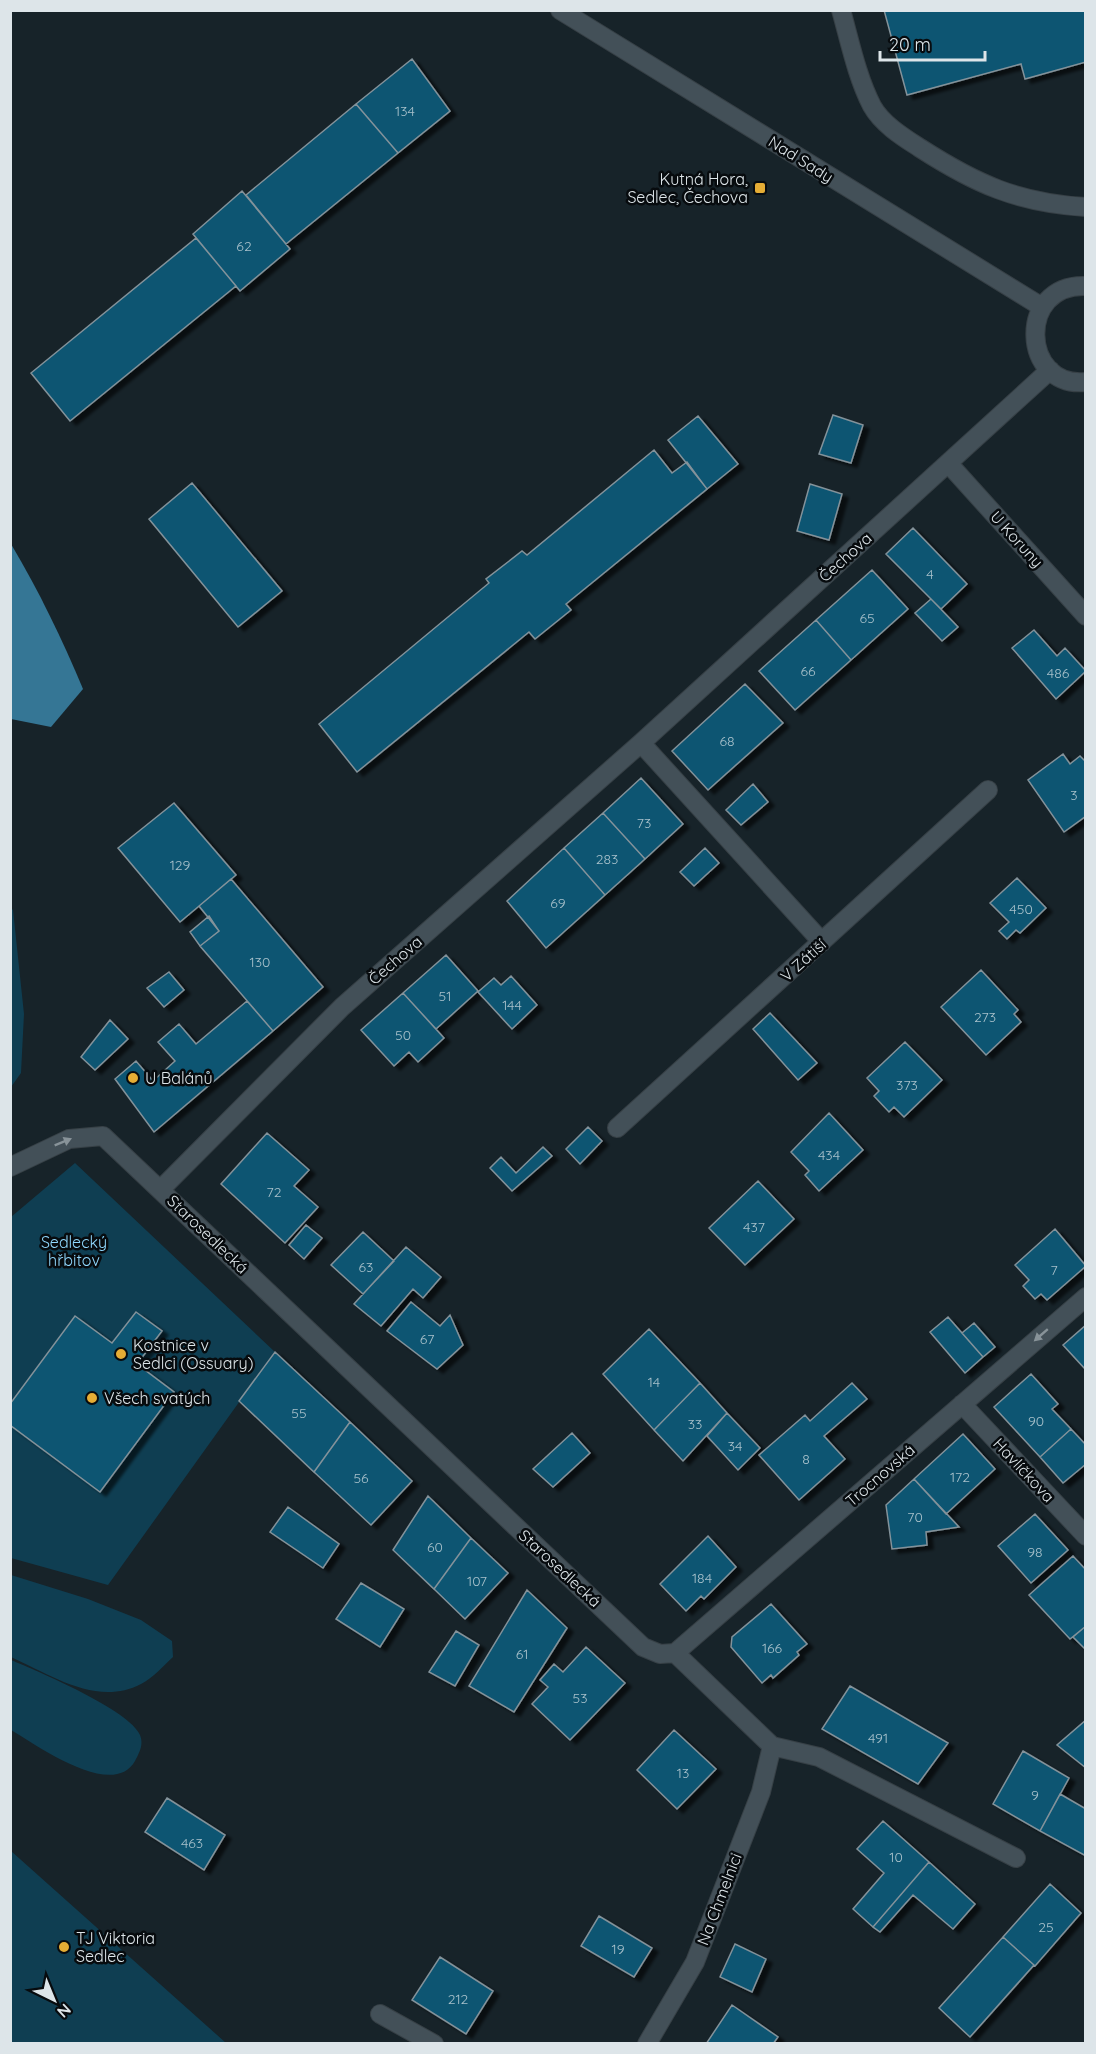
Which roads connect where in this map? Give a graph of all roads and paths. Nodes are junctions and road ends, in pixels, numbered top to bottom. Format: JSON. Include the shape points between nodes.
{"nodes":[{"id":1,"x":841,"y":10,"type":"edge"},
{"id":2,"x":561,"y":11,"type":"edge"},
{"id":3,"x":1086,"y":207,"type":"edge"},
{"id":4,"x":1086,"y":286,"type":"edge"},
{"id":5,"x":1042,"y":307,"type":"junction"},
{"id":6,"x":1050,"y":370,"type":"junction"},
{"id":7,"x":1086,"y":382,"type":"edge"},
{"id":8,"x":948,"y":463,"type":"junction"},
{"id":9,"x":1086,"y":616,"type":"edge"},
{"id":10,"x":641,"y":743,"type":"junction"},
{"id":11,"x":988,"y":790,"type":"dead end"},
{"id":12,"x":822,"y":942,"type":"junction"},
{"id":13,"x":617,"y":1128,"type":"dead end"},
{"id":14,"x":10,"y":1167,"type":"edge"},
{"id":15,"x":161,"y":1188,"type":"junction"},
{"id":16,"x":1086,"y":1297,"type":"edge"},
{"id":17,"x":962,"y":1404,"type":"junction"},
{"id":18,"x":1086,"y":1536,"type":"edge"},
{"id":19,"x":675,"y":1653,"type":"junction"},
{"id":20,"x":772,"y":1746,"type":"junction"},
{"id":21,"x":1016,"y":1858,"type":"dead end"},
{"id":22,"x":380,"y":2014,"type":"dead end"},
{"id":23,"x":434,"y":2043,"type":"edge"},
{"id":24,"x":646,"y":2043,"type":"edge"}],
"edges":[{"from":1,"to":3,"type":"street","via":[[864,86],[873,108],[888,125],[962,175],[1047,204]]},
{"from":2,"to":5,"type":"street","name":"Nad Sady"},
{"from":4,"to":5,"type":"street","via":[[1064,289]]},
{"from":5,"to":6,"type":"street","via":[[1036,319],[1035,347]]},
{"from":6,"to":7,"type":"street","via":[[1063,379]]},
{"from":6,"to":8,"type":"street","name":"Čechova"},
{"from":8,"to":9,"type":"street","name":"U Koruny"},
{"from":8,"to":10,"type":"street","name":"Čechova"},
{"from":10,"to":12,"type":"street"},
{"from":10,"to":15,"type":"street","name":"Čechova","via":[[342,1007]]},
{"from":11,"to":12,"type":"street","name":"V Zátiší"},
{"from":12,"to":13,"type":"street","name":"V Zátiší"},
{"from":14,"to":15,"type":"street","name":"Starosedlecká","one_way":true,"via":[[69,1139],[103,1136]]},
{"from":15,"to":19,"type":"street","name":"Starosedlecká","via":[[643,1647],[660,1654]]},
{"from":16,"to":17,"type":"street","name":"Trocnovská","one_way":true},
{"from":17,"to":18,"type":"street","name":"Havlíčkova"},
{"from":17,"to":19,"type":"street","name":"Trocnovská"},
{"from":19,"to":20,"type":"street"},
{"from":20,"to":21,"type":"street","via":[[819,1758]]},
{"from":20,"to":24,"type":"street","name":"Na Chmelnici","via":[[761,1792],[695,1962]]},
{"from":22,"to":23,"type":"street"}]}
